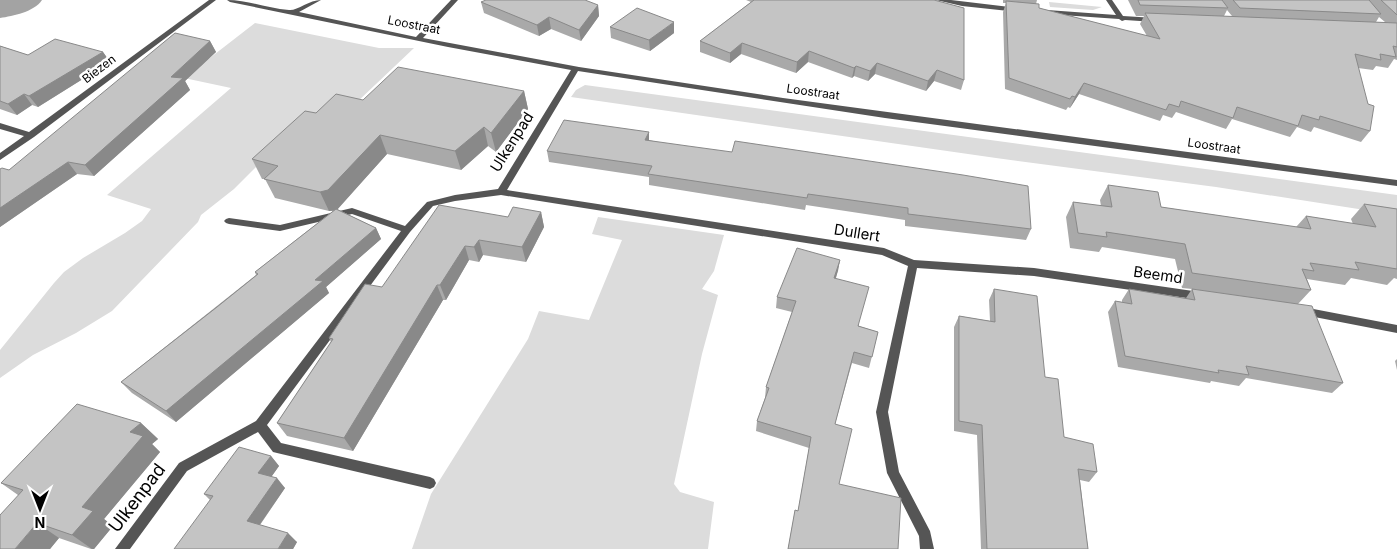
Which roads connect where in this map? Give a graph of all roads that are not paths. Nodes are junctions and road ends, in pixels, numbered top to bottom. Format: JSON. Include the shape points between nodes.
{"nodes":[{"id":1,"x":213,"y":0,"type":"edge"},
{"id":2,"x":230,"y":0,"type":"edge"},
{"id":3,"x":318,"y":0,"type":"edge"},
{"id":4,"x":455,"y":0,"type":"edge"},
{"id":5,"x":939,"y":0,"type":"edge"},
{"id":6,"x":1109,"y":0,"type":"edge"},
{"id":7,"x":1028,"y":10,"type":"edge"},
{"id":8,"x":1038,"y":11,"type":"edge"},
{"id":9,"x":292,"y":13,"type":"junction"},
{"id":10,"x":1122,"y":19,"type":"junction"},
{"id":11,"x":1164,"y":20,"type":"edge"},
{"id":12,"x":419,"y":38,"type":"junction"},
{"id":13,"x":576,"y":68,"type":"junction"},
{"id":14,"x":0,"y":126,"type":"edge"},
{"id":15,"x":31,"y":135,"type":"junction"},
{"id":16,"x":0,"y":157,"type":"edge"},
{"id":17,"x":1397,"y":183,"type":"edge"},
{"id":18,"x":501,"y":192,"type":"junction"},
{"id":19,"x":229,"y":221,"type":"dead end"},
{"id":20,"x":407,"y":230,"type":"junction"},
{"id":21,"x":913,"y":264,"type":"junction"},
{"id":22,"x":1210,"y":298,"type":"edge"},
{"id":23,"x":1295,"y":310,"type":"edge"},
{"id":24,"x":1397,"y":329,"type":"edge"},
{"id":25,"x":260,"y":425,"type":"junction"},
{"id":26,"x":430,"y":483,"type":"dead end"},
{"id":27,"x":122,"y":549,"type":"edge"},
{"id":28,"x":927,"y":549,"type":"edge"}],
"edges":[{"from":1,"to":15,"type":"street","name":"Biezen"},
{"from":2,"to":9,"type":"street","name":"Loostraat"},
{"from":3,"to":9,"type":"street"},
{"from":4,"to":12,"type":"street"},
{"from":5,"to":7,"type":"street"},
{"from":6,"to":10,"type":"street"},
{"from":8,"to":10,"type":"street"},
{"from":9,"to":12,"type":"street","name":"Loostraat"},
{"from":10,"to":11,"type":"street"},
{"from":12,"to":13,"type":"street","name":"Loostraat"},
{"from":13,"to":17,"type":"street","name":"Loostraat","via":[[929,121]]},
{"from":13,"to":18,"type":"street","name":"Ulkenpad"},
{"from":14,"to":15,"type":"street"},
{"from":15,"to":16,"type":"street","name":"Biezen"},
{"from":18,"to":20,"type":"street","name":"Ulkenpad","via":[[430,204]]},
{"from":18,"to":21,"type":"street","name":"Dullert","via":[[884,252]]},
{"from":19,"to":20,"type":"street","via":[[280,228],[352,211]]},
{"from":20,"to":25,"type":"street","name":"Ulkenpad"},
{"from":21,"to":22,"type":"street","name":"Beemd","via":[[1034,272]]},
{"from":21,"to":28,"type":"street","via":[[882,412],[893,473],[925,535]]},
{"from":23,"to":24,"type":"street"},
{"from":25,"to":26,"type":"street","via":[[277,448]]},
{"from":25,"to":27,"type":"street","name":"Ulkenpad","via":[[183,467]]}]}
